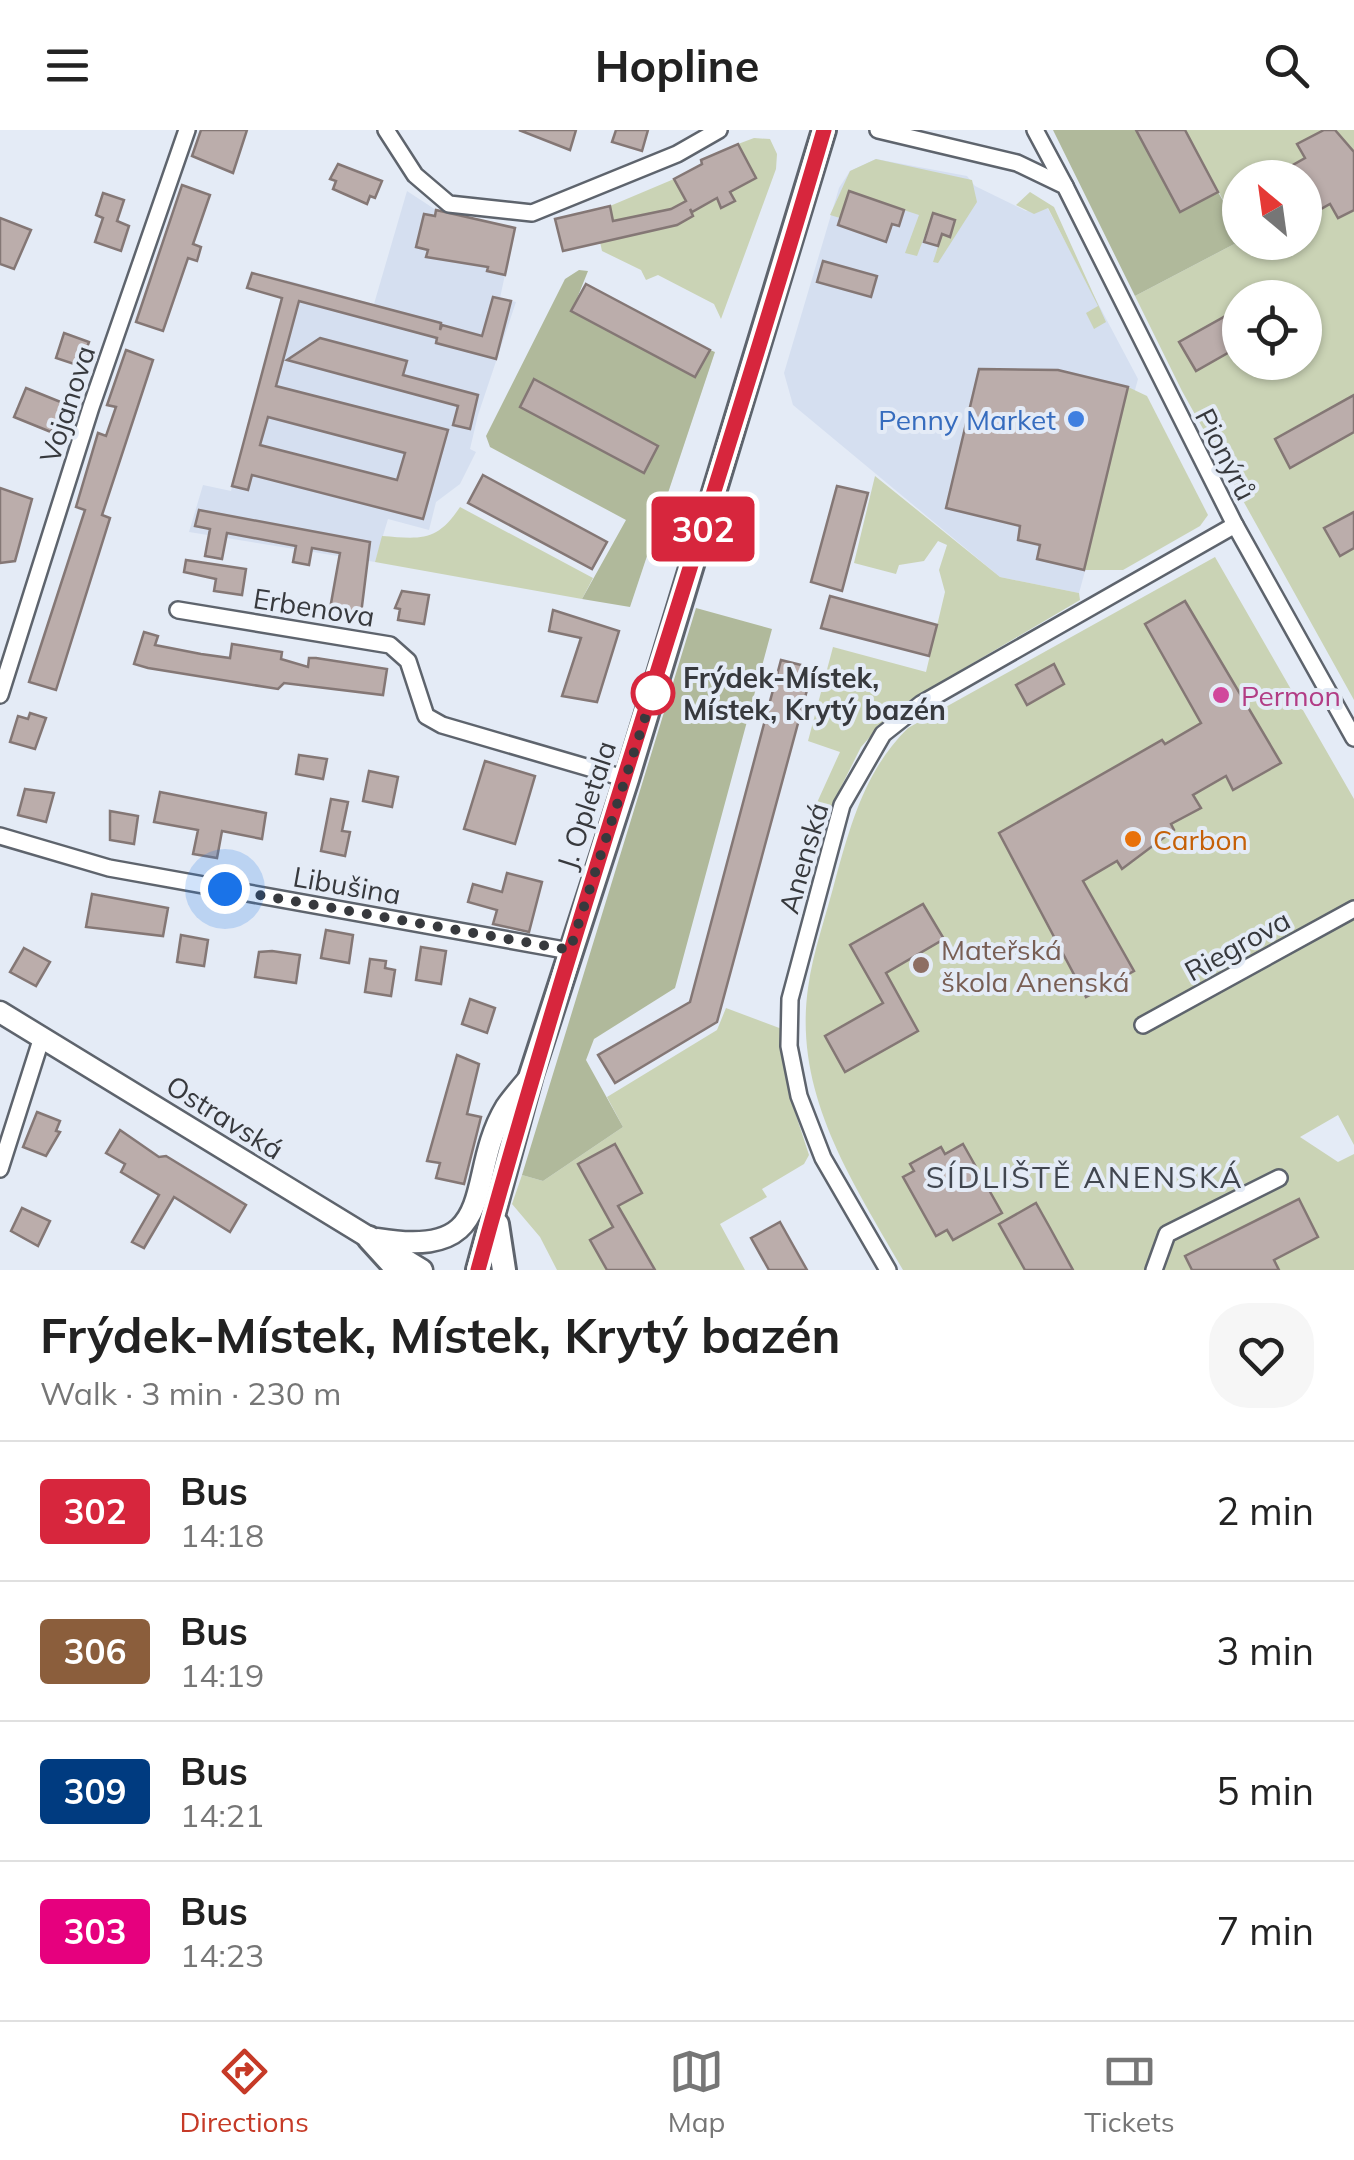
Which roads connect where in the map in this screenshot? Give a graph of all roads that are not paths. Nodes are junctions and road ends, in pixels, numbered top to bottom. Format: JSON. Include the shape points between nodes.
{"nodes":[{"id":1,"x":187,"y":130,"type":"edge"},
{"id":2,"x":386,"y":130,"type":"edge"},
{"id":3,"x":719,"y":130,"type":"edge"},
{"id":4,"x":824,"y":130,"type":"edge"},
{"id":5,"x":878,"y":130,"type":"edge"},
{"id":6,"x":1036,"y":130,"type":"edge"},
{"id":7,"x":1065,"y":186,"type":"junction"},
{"id":8,"x":1235,"y":525,"type":"junction"},
{"id":9,"x":178,"y":610,"type":"dead end"},
{"id":10,"x":0,"y":695,"type":"edge"},
{"id":11,"x":1354,"y":738,"type":"edge"},
{"id":12,"x":627,"y":779,"type":"junction"},
{"id":13,"x":0,"y":836,"type":"edge"},
{"id":14,"x":1354,"y":909,"type":"edge"},
{"id":15,"x":570,"y":950,"type":"junction"},
{"id":16,"x":0,"y":1012,"type":"edge"},
{"id":17,"x":1143,"y":1025,"type":"dead end"},
{"id":18,"x":42,"y":1037,"type":"junction"},
{"id":19,"x":532,"y":1076,"type":"junction"},
{"id":20,"x":0,"y":1169,"type":"edge"},
{"id":21,"x":1279,"y":1178,"type":"dead end"},
{"id":22,"x":495,"y":1206,"type":"junction"},
{"id":23,"x":370,"y":1238,"type":"junction"},
{"id":24,"x":398,"y":1270,"type":"edge"},
{"id":25,"x":422,"y":1270,"type":"edge"},
{"id":26,"x":478,"y":1270,"type":"edge"},
{"id":27,"x":504,"y":1270,"type":"edge"},
{"id":28,"x":888,"y":1270,"type":"edge"},
{"id":29,"x":1154,"y":1270,"type":"edge"}],
"edges":[{"from":1,"to":10,"type":"street","name":"Vojanova"},
{"from":2,"to":3,"type":"street","via":[[415,175],[448,204],[532,212],[677,154]]},
{"from":4,"to":12,"type":"main road","name":"J. Opletala"},
{"from":5,"to":7,"type":"street","via":[[1017,163]]},
{"from":6,"to":7,"type":"street","name":"Pionýrů"},
{"from":7,"to":8,"type":"street","name":"Pionýrů"},
{"from":8,"to":11,"type":"street","name":"Pionýrů"},
{"from":8,"to":28,"type":"street","name":"Anenská","via":[[920,704],[883,734],[842,804],[790,999],[789,1046],[823,1158]]},
{"from":9,"to":12,"type":"street","name":"Erbenova","via":[[390,645],[408,660],[426,716]]},
{"from":12,"to":15,"type":"main road","name":"J. Opletala"},
{"from":13,"to":15,"type":"street","name":"Libušina","via":[[109,868]]},
{"from":14,"to":17,"type":"street","name":"Riegrova"},
{"from":15,"to":19,"type":"main road","name":"J. Opletala"},
{"from":16,"to":18,"type":"street","name":"Ostravská"},
{"from":18,"to":20,"type":"street"},
{"from":18,"to":23,"type":"street","name":"Ostravská"},
{"from":19,"to":22,"type":"main road","name":"J. Opletala"},
{"from":19,"to":23,"type":"street","via":[[504,1110],[472,1210],[454,1234],[403,1244]]},
{"from":21,"to":29,"type":"street","via":[[1167,1234]]},
{"from":22,"to":26,"type":"main road","name":"J. Opletala"},
{"from":22,"to":27,"type":"main road"},
{"from":23,"to":24,"type":"main road"},
{"from":23,"to":25,"type":"street","name":"Ostravská"}]}
